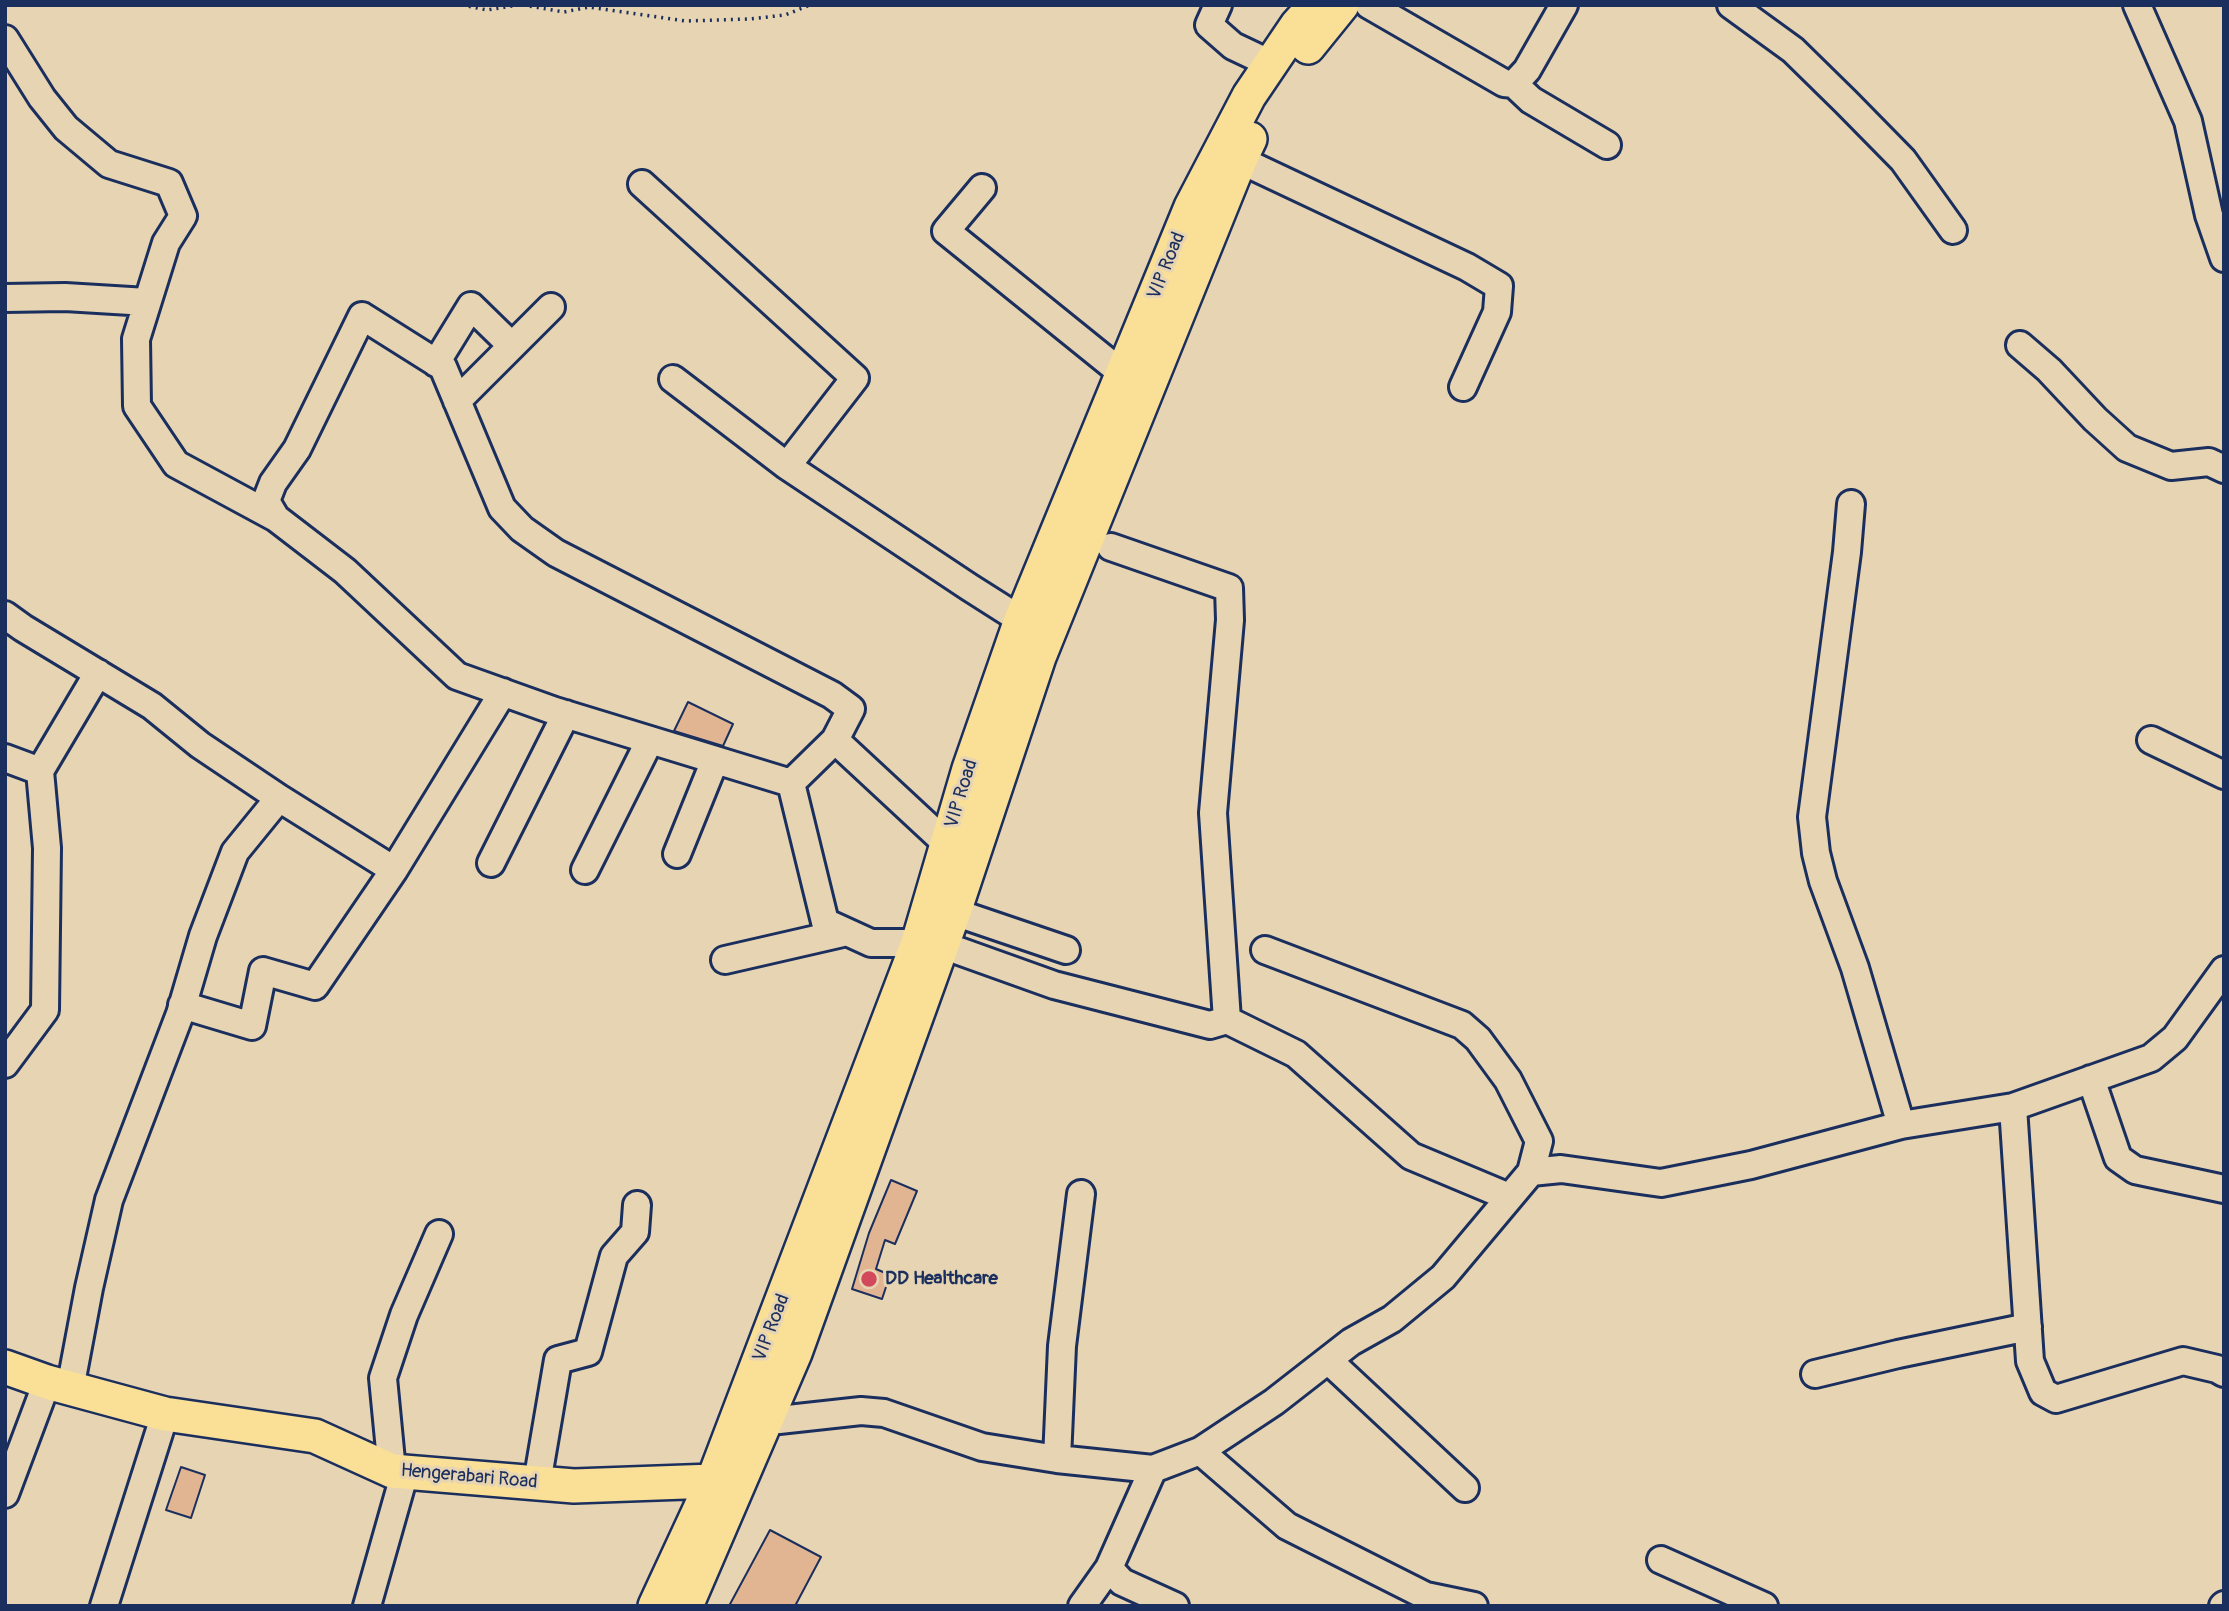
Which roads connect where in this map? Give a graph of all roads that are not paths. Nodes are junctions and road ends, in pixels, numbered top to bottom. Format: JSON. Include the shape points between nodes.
{"nodes":[{"id":1,"x":1218,"y":5,"type":"edge"},
{"id":2,"x":1315,"y":5,"type":"edge"},
{"id":3,"x":1342,"y":5,"type":"edge"},
{"id":4,"x":1369,"y":5,"type":"edge"},
{"id":5,"x":1564,"y":5,"type":"edge"},
{"id":6,"x":1731,"y":5,"type":"edge"},
{"id":7,"x":2137,"y":5,"type":"edge"},
{"id":8,"x":5,"y":39,"type":"edge"},
{"id":9,"x":1271,"y":64,"type":"junction"},
{"id":10,"x":1514,"y":84,"type":"junction"},
{"id":11,"x":1607,"y":145,"type":"dead end"},
{"id":12,"x":1240,"y":160,"type":"junction"},
{"id":13,"x":642,"y":184,"type":"dead end"},
{"id":14,"x":982,"y":188,"type":"dead end"},
{"id":15,"x":1953,"y":230,"type":"dead end"},
{"id":16,"x":2224,"y":258,"type":"edge"},
{"id":17,"x":5,"y":298,"type":"edge"},
{"id":18,"x":147,"y":302,"type":"junction"},
{"id":19,"x":551,"y":307,"type":"dead end"},
{"id":20,"x":2020,"y":345,"type":"dead end"},
{"id":21,"x":512,"y":346,"type":"junction"},
{"id":22,"x":436,"y":363,"type":"junction"},
{"id":23,"x":1123,"y":374,"type":"junction"},
{"id":24,"x":673,"y":379,"type":"dead end"},
{"id":25,"x":1464,"y":387,"type":"dead end"},
{"id":26,"x":457,"y":401,"type":"junction"},
{"id":27,"x":787,"y":466,"type":"junction"},
{"id":28,"x":2224,"y":469,"type":"edge"},
{"id":29,"x":1851,"y":504,"type":"dead end"},
{"id":30,"x":276,"y":518,"type":"junction"},
{"id":31,"x":1111,"y":547,"type":"dead end"},
{"id":32,"x":5,"y":615,"type":"edge"},
{"id":33,"x":1021,"y":620,"type":"junction"},
{"id":34,"x":98,"y":673,"type":"junction"},
{"id":35,"x":503,"y":692,"type":"junction"},
{"id":36,"x":566,"y":714,"type":"junction"},
{"id":37,"x":650,"y":740,"type":"junction"},
{"id":38,"x":835,"y":740,"type":"junction"},
{"id":39,"x":2151,"y":740,"type":"dead end"},
{"id":40,"x":5,"y":758,"type":"edge"},
{"id":41,"x":715,"y":760,"type":"junction"},
{"id":42,"x":40,"y":771,"type":"junction"},
{"id":43,"x":2224,"y":775,"type":"edge"},
{"id":44,"x":791,"y":783,"type":"junction"},
{"id":45,"x":279,"y":797,"type":"junction"},
{"id":46,"x":947,"y":844,"type":"junction"},
{"id":47,"x":677,"y":854,"type":"dead end"},
{"id":48,"x":491,"y":863,"type":"dead end"},
{"id":49,"x":394,"y":870,"type":"junction"},
{"id":50,"x":585,"y":870,"type":"dead end"},
{"id":51,"x":954,"y":912,"type":"junction"},
{"id":52,"x":847,"y":932,"type":"junction"},
{"id":53,"x":918,"y":943,"type":"junction"},
{"id":54,"x":1066,"y":950,"type":"dead end"},
{"id":55,"x":1265,"y":950,"type":"dead end"},
{"id":56,"x":959,"y":951,"type":"dead end"},
{"id":57,"x":725,"y":960,"type":"dead end"},
{"id":58,"x":2224,"y":970,"type":"edge"},
{"id":59,"x":182,"y":1005,"type":"junction"},
{"id":60,"x":1227,"y":1020,"type":"junction"},
{"id":61,"x":5,"y":1064,"type":"edge"},
{"id":62,"x":2091,"y":1079,"type":"junction"},
{"id":63,"x":2013,"y":1107,"type":"junction"},
{"id":64,"x":1901,"y":1125,"type":"junction"},
{"id":65,"x":1531,"y":1172,"type":"junction"},
{"id":66,"x":2224,"y":1189,"type":"edge"},
{"id":67,"x":1081,"y":1194,"type":"dead end"},
{"id":68,"x":1509,"y":1197,"type":"junction"},
{"id":69,"x":637,"y":1205,"type":"dead end"},
{"id":70,"x":439,"y":1234,"type":"dead end"},
{"id":71,"x":2028,"y":1327,"type":"junction"},
{"id":72,"x":1328,"y":1360,"type":"junction"},
{"id":73,"x":5,"y":1367,"type":"edge"},
{"id":74,"x":2224,"y":1373,"type":"edge"},
{"id":75,"x":1815,"y":1374,"type":"dead end"},
{"id":76,"x":58,"y":1386,"type":"junction"},
{"id":77,"x":755,"y":1412,"type":"junction"},
{"id":78,"x":165,"y":1414,"type":"junction"},
{"id":79,"x":1200,"y":1451,"type":"junction"},
{"id":80,"x":1057,"y":1459,"type":"junction"},
{"id":81,"x":1153,"y":1469,"type":"junction"},
{"id":82,"x":398,"y":1471,"type":"junction"},
{"id":83,"x":537,"y":1483,"type":"junction"},
{"id":84,"x":725,"y":1485,"type":"junction"},
{"id":85,"x":1465,"y":1488,"type":"dead end"},
{"id":86,"x":5,"y":1494,"type":"edge"},
{"id":87,"x":1661,"y":1560,"type":"dead end"},
{"id":88,"x":1109,"y":1568,"type":"junction"},
{"id":89,"x":104,"y":1606,"type":"edge"},
{"id":90,"x":367,"y":1606,"type":"edge"},
{"id":91,"x":655,"y":1606,"type":"edge"},
{"id":92,"x":686,"y":1606,"type":"edge"},
{"id":93,"x":1082,"y":1606,"type":"edge"},
{"id":94,"x":1175,"y":1606,"type":"edge"},
{"id":95,"x":1474,"y":1606,"type":"edge"},
{"id":96,"x":1764,"y":1606,"type":"edge"}],
"edges":[{"from":1,"to":9,"type":"street","via":[[1209,25],[1233,46]]},
{"from":2,"to":9,"type":"main road","name":"VIP Road"},
{"from":3,"to":12,"type":"main road","name":"VIP Road","via":[[1279,81]]},
{"from":4,"to":10,"type":"street","via":[[1504,83]]},
{"from":5,"to":10,"type":"street"},
{"from":6,"to":15,"type":"street","via":[[1793,50],[1846,102],[1903,160]]},
{"from":7,"to":16,"type":"street","via":[[2188,121],[2208,215]]},
{"from":8,"to":18,"type":"street","via":[[66,128],[109,164],[169,183],[183,216],[166,243]]},
{"from":9,"to":23,"type":"main road","name":"VIP Road","via":[[1249,96],[1191,207]]},
{"from":10,"to":11,"type":"street","via":[[1531,100]]},
{"from":12,"to":25,"type":"street","via":[[1499,286],[1497,312]]},
{"from":12,"to":51,"type":"main road","name":"VIP Road","via":[[1038,657]]},
{"from":13,"to":27,"type":"street","via":[[855,378]]},
{"from":14,"to":23,"type":"street","via":[[946,231]]},
{"from":17,"to":18,"type":"street"},
{"from":18,"to":30,"type":"street","via":[[135,339],[137,406],[176,464]]},
{"from":19,"to":21,"type":"street"},
{"from":20,"to":28,"type":"street","via":[[2127,448],[2171,466],[2209,462]]},
{"from":21,"to":22,"type":"street","via":[[471,306]]},
{"from":21,"to":26,"type":"street"},
{"from":22,"to":26,"type":"street","via":[[443,368]]},
{"from":22,"to":30,"type":"street","via":[[362,316],[297,449],[273,483],[266,501]]},
{"from":23,"to":33,"type":"main road","name":"VIP Road"},
{"from":24,"to":27,"type":"street"},
{"from":26,"to":38,"type":"street","via":[[502,508],[522,529],[556,553],[832,695],[851,709]]},
{"from":27,"to":33,"type":"street"},
{"from":29,"to":64,"type":"street","via":[[1812,817],[1823,881],[1855,968]]},
{"from":30,"to":35,"type":"street","via":[[345,571],[457,676]]},
{"from":31,"to":60,"type":"street","via":[[1229,588],[1213,813]]},
{"from":32,"to":34,"type":"street"},
{"from":33,"to":46,"type":"main road","name":"VIP Road"},
{"from":34,"to":42,"type":"street"},
{"from":34,"to":45,"type":"street"},
{"from":35,"to":36,"type":"street"},
{"from":35,"to":49,"type":"street"},
{"from":36,"to":37,"type":"street"},
{"from":36,"to":48,"type":"street"},
{"from":37,"to":41,"type":"street"},
{"from":37,"to":50,"type":"street"},
{"from":38,"to":44,"type":"street"},
{"from":38,"to":46,"type":"street"},
{"from":39,"to":43,"type":"street"},
{"from":40,"to":42,"type":"street"},
{"from":41,"to":44,"type":"street"},
{"from":41,"to":47,"type":"street"},
{"from":42,"to":61,"type":"street","via":[[47,848],[45,1010]]},
{"from":44,"to":52,"type":"street","via":[[825,922]]},
{"from":45,"to":49,"type":"street"},
{"from":45,"to":59,"type":"street","via":[[235,852]]},
{"from":46,"to":53,"type":"main road","name":"VIP Road"},
{"from":49,"to":59,"type":"street","via":[[315,986],[263,971],[251,1026]]},
{"from":51,"to":54,"type":"street"},
{"from":51,"to":77,"type":"main road","name":"VIP Road","via":[[795,1353]]},
{"from":52,"to":53,"type":"street","via":[[871,943]]},
{"from":52,"to":57,"type":"street"},
{"from":53,"to":77,"type":"main road","name":"VIP Road"},
{"from":55,"to":65,"type":"street","via":[[1462,1025],[1508,1080],[1539,1141]]},
{"from":56,"to":60,"type":"street","via":[[1054,985],[1210,1025]]},
{"from":58,"to":62,"type":"street","via":[[2175,1038],[2151,1058]]},
{"from":59,"to":76,"type":"street","via":[[109,1200],[89,1287]]},
{"from":60,"to":68,"type":"street","via":[[1296,1054],[1411,1156]]},
{"from":62,"to":63,"type":"street"},
{"from":62,"to":66,"type":"street","via":[[2118,1158],[2135,1170]]},
{"from":63,"to":64,"type":"street"},
{"from":63,"to":71,"type":"street"},
{"from":64,"to":65,"type":"street","via":[[1751,1165],[1661,1183],[1561,1170]]},
{"from":65,"to":68,"type":"street"},
{"from":67,"to":80,"type":"street","via":[[1062,1346]]},
{"from":68,"to":72,"type":"street","via":[[1443,1277],[1392,1319]]},
{"from":69,"to":83,"type":"street","via":[[635,1232],[614,1256],[588,1352],[558,1360]]},
{"from":70,"to":82,"type":"street","via":[[383,1378]]},
{"from":71,"to":74,"type":"street","via":[[2030,1361],[2043,1392],[2056,1399],[2183,1361]]},
{"from":71,"to":75,"type":"street"},
{"from":72,"to":79,"type":"street"},
{"from":72,"to":85,"type":"street"},
{"from":73,"to":76,"type":"main road","name":"Hengerabari Road"},
{"from":76,"to":78,"type":"main road","name":"Hengerabari Road"},
{"from":76,"to":86,"type":"street"},
{"from":77,"to":80,"type":"street","via":[[779,1420],[861,1410],[884,1413],[982,1447]]},
{"from":77,"to":84,"type":"main road","name":"VIP Road"},
{"from":78,"to":82,"type":"main road","name":"Hengerabari Road","via":[[315,1437]]},
{"from":78,"to":89,"type":"street"},
{"from":79,"to":81,"type":"street"},
{"from":79,"to":95,"type":"street","via":[[1287,1527],[1426,1596]]},
{"from":80,"to":81,"type":"street"},
{"from":81,"to":88,"type":"street"},
{"from":82,"to":83,"type":"main road","name":"Hengerabari Road"},
{"from":82,"to":90,"type":"street"},
{"from":83,"to":84,"type":"main road","name":"Hengerabari Road"},
{"from":84,"to":91,"type":"main road","name":"VIP Road"},
{"from":84,"to":92,"type":"main road","name":"VIP Road"},
{"from":87,"to":96,"type":"street"},
{"from":88,"to":93,"type":"street"},
{"from":88,"to":94,"type":"street","via":[[1122,1581]]}]}
